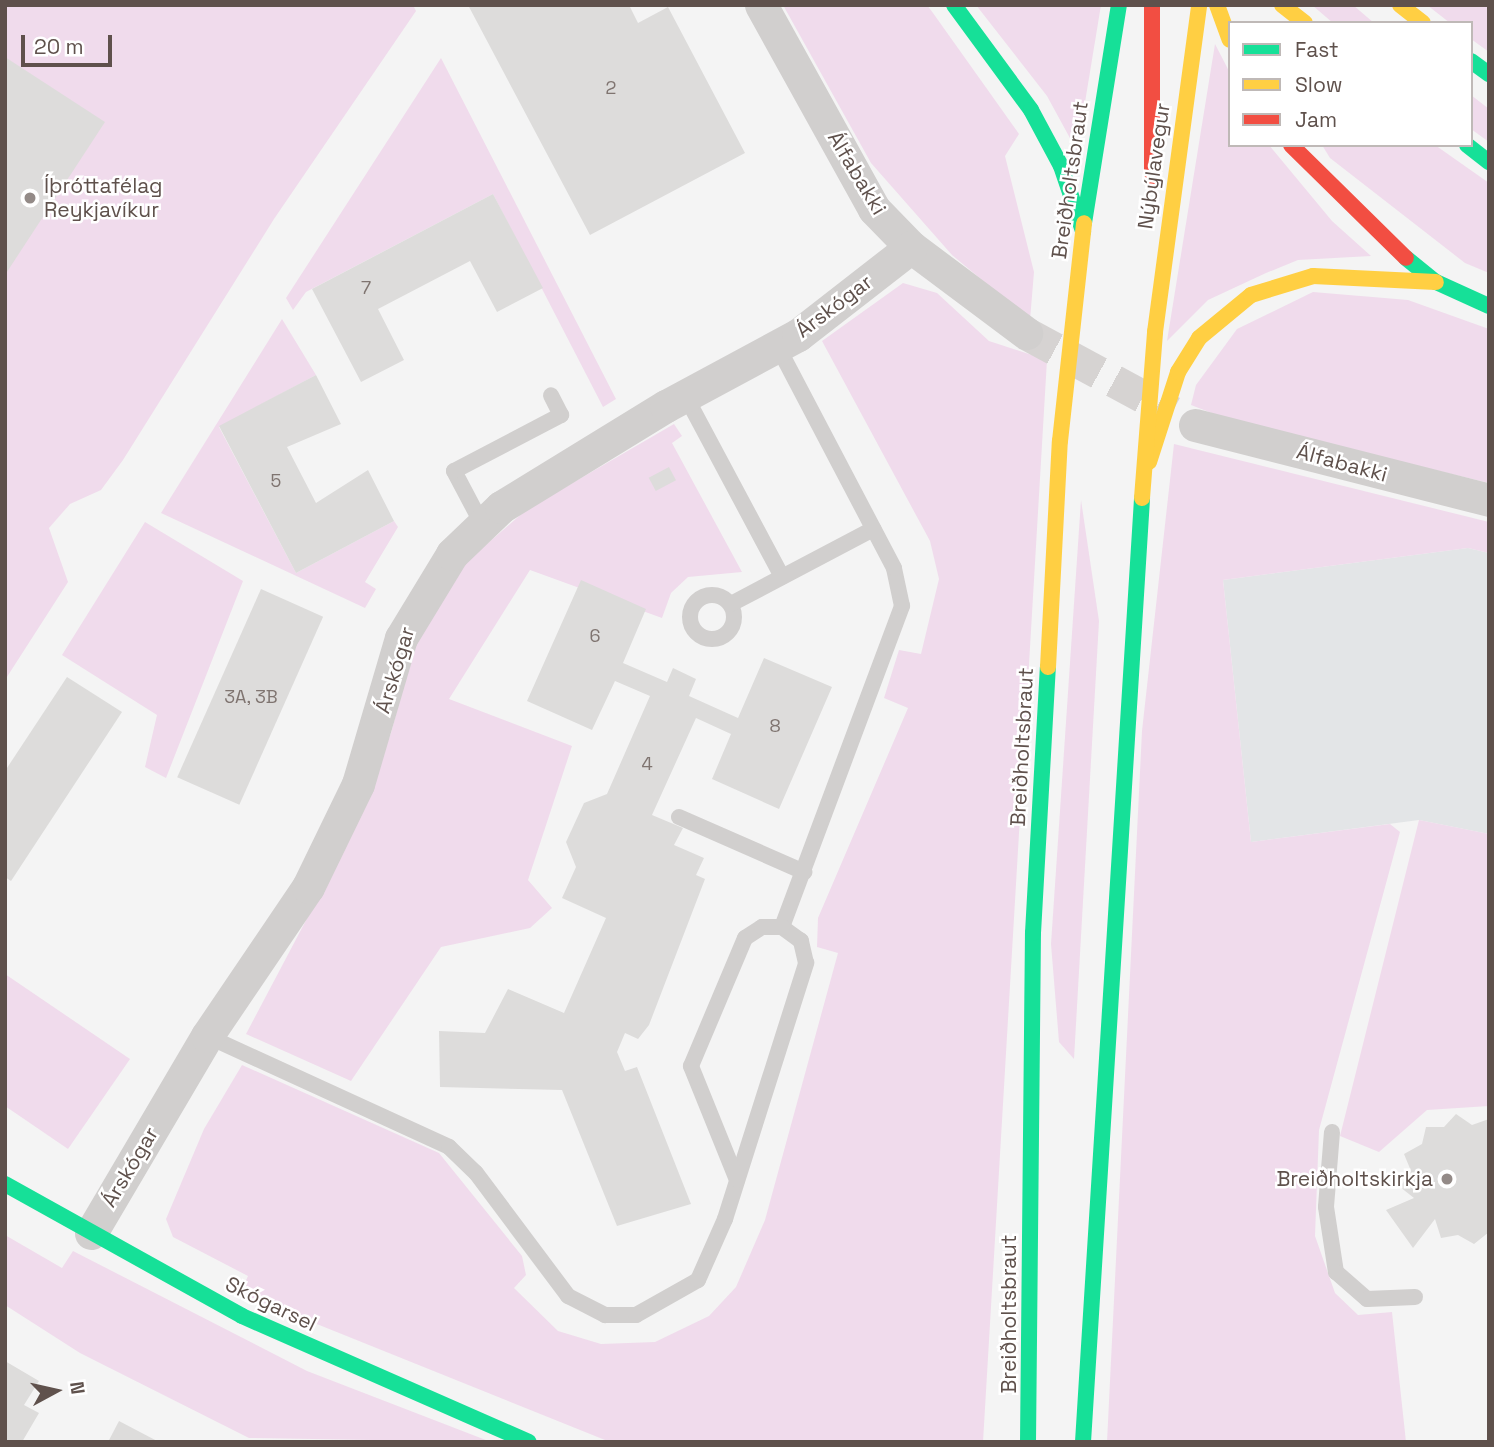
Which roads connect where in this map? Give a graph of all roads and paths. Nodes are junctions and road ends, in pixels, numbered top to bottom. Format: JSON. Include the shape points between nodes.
{"nodes":[{"id":1,"x":761,"y":5,"type":"edge"},
{"id":2,"x":954,"y":5,"type":"edge"},
{"id":3,"x":1119,"y":5,"type":"edge"},
{"id":4,"x":1128,"y":5,"type":"edge"},
{"id":5,"x":1199,"y":5,"type":"edge"},
{"id":6,"x":1217,"y":5,"type":"edge"},
{"id":7,"x":1282,"y":5,"type":"edge"},
{"id":8,"x":1400,"y":5,"type":"edge"},
{"id":9,"x":1152,"y":13,"type":"edge"},
{"id":10,"x":1302,"y":21,"type":"edge"},
{"id":11,"x":1420,"y":21,"type":"edge"},
{"id":12,"x":1228,"y":35,"type":"edge"},
{"id":13,"x":1110,"y":57,"type":"junction"},
{"id":14,"x":1473,"y":62,"type":"edge"},
{"id":15,"x":1489,"y":74,"type":"edge"},
{"id":16,"x":1292,"y":147,"type":"edge"},
{"id":17,"x":1470,"y":147,"type":"edge"},
{"id":18,"x":1489,"y":162,"type":"edge"},
{"id":19,"x":1083,"y":231,"type":"junction"},
{"id":20,"x":911,"y":247,"type":"junction"},
{"id":21,"x":1436,"y":282,"type":"junction"},
{"id":22,"x":1489,"y":306,"type":"edge"},
{"id":23,"x":1155,"y":332,"type":"junction"},
{"id":24,"x":1026,"y":333,"type":"tunnel mouth"},
{"id":25,"x":778,"y":347,"type":"junction"},
{"id":26,"x":685,"y":395,"type":"junction"},
{"id":27,"x":551,"y":396,"type":"dead end"},
{"id":28,"x":1195,"y":425,"type":"tunnel mouth"},
{"id":29,"x":1149,"y":462,"type":"junction"},
{"id":30,"x":1489,"y":500,"type":"edge"},
{"id":31,"x":482,"y":524,"type":"junction"},
{"id":32,"x":873,"y":529,"type":"junction"},
{"id":33,"x":782,"y":577,"type":"junction"},
{"id":34,"x":731,"y":604,"type":"dead end"},
{"id":35,"x":679,"y":817,"type":"dead end"},
{"id":36,"x":804,"y":872,"type":"junction"},
{"id":37,"x":782,"y":928,"type":"junction"},
{"id":38,"x":207,"y":1035,"type":"junction"},
{"id":39,"x":1332,"y":1132,"type":"dead end"},
{"id":40,"x":737,"y":1180,"type":"junction"},
{"id":41,"x":5,"y":1184,"type":"edge"},
{"id":42,"x":91,"y":1233,"type":"junction"},
{"id":43,"x":1415,"y":1297,"type":"dead end"},
{"id":44,"x":1029,"y":1419,"type":"junction"},
{"id":45,"x":1013,"y":1432,"type":"dead end"},
{"id":46,"x":529,"y":1442,"type":"edge"},
{"id":47,"x":1028,"y":1442,"type":"edge"},
{"id":48,"x":1083,"y":1442,"type":"edge"}],
"edges":[{"from":1,"to":20,"type":"street","name":"Álfabakki","via":[[874,209]]},
{"from":2,"to":19,"type":"main road","via":[[1031,110],[1061,166]]},
{"from":3,"to":13,"type":"main road"},
{"from":4,"to":13,"type":"main road"},
{"from":5,"to":23,"type":"main road","name":"Nýbýlavegur"},
{"from":6,"to":12,"type":"main road"},
{"from":7,"to":10,"type":"main road"},
{"from":8,"to":11,"type":"main road"},
{"from":9,"to":23,"type":"main road"},
{"from":13,"to":19,"type":"main road","name":"Breiðholtsbraut"},
{"from":14,"to":15,"type":"main road"},
{"from":16,"to":21,"type":"main road","via":[[1325,185]]},
{"from":17,"to":18,"type":"main road"},
{"from":19,"to":44,"type":"main road","name":"Breiðholtsbraut","via":[[1060,441],[1033,933]]},
{"from":20,"to":24,"type":"street","name":"Álfabakki"},
{"from":20,"to":25,"type":"street","name":"Árskógar"},
{"from":21,"to":22,"type":"main road"},
{"from":21,"to":29,"type":"main road","via":[[1353,274],[1278,284],[1226,311],[1178,372]]},
{"from":23,"to":29,"type":"main road"},
{"from":25,"to":26,"type":"street","name":"Árskógar"},
{"from":25,"to":32,"type":"lane"},
{"from":26,"to":31,"type":"street","name":"Árskógar"},
{"from":26,"to":33,"type":"lane"},
{"from":27,"to":31,"type":"lane","via":[[561,415],[454,471]]},
{"from":28,"to":30,"type":"street","name":"Álfabakki"},
{"from":29,"to":48,"type":"main road","via":[[1117,830]]},
{"from":31,"to":38,"type":"street","name":"Árskógar","via":[[415,608],[344,818],[308,887]]},
{"from":32,"to":33,"type":"lane"},
{"from":32,"to":36,"type":"lane","via":[[900,586],[901,619]]},
{"from":33,"to":34,"type":"lane"},
{"from":35,"to":36,"type":"lane"},
{"from":36,"to":37,"type":"lane"},
{"from":37,"to":40,"type":"lane","via":[[801,941],[806,963]]},
{"from":37,"to":40,"type":"lane","via":[[762,927],[745,938],[691,1066]]},
{"from":38,"to":40,"type":"lane","via":[[449,1147],[476,1173],[568,1296],[605,1315],[636,1315],[698,1280]]},
{"from":38,"to":42,"type":"street","name":"Árskógar"},
{"from":39,"to":43,"type":"lane","via":[[1326,1207],[1336,1272],[1367,1299]]},
{"from":41,"to":42,"type":"main road","name":"Skógarsel"},
{"from":42,"to":46,"type":"main road","name":"Skógarsel","via":[[242,1316]]},
{"from":44,"to":45,"type":"main road"},
{"from":44,"to":47,"type":"main road","name":"Breiðholtsbraut"}]}
